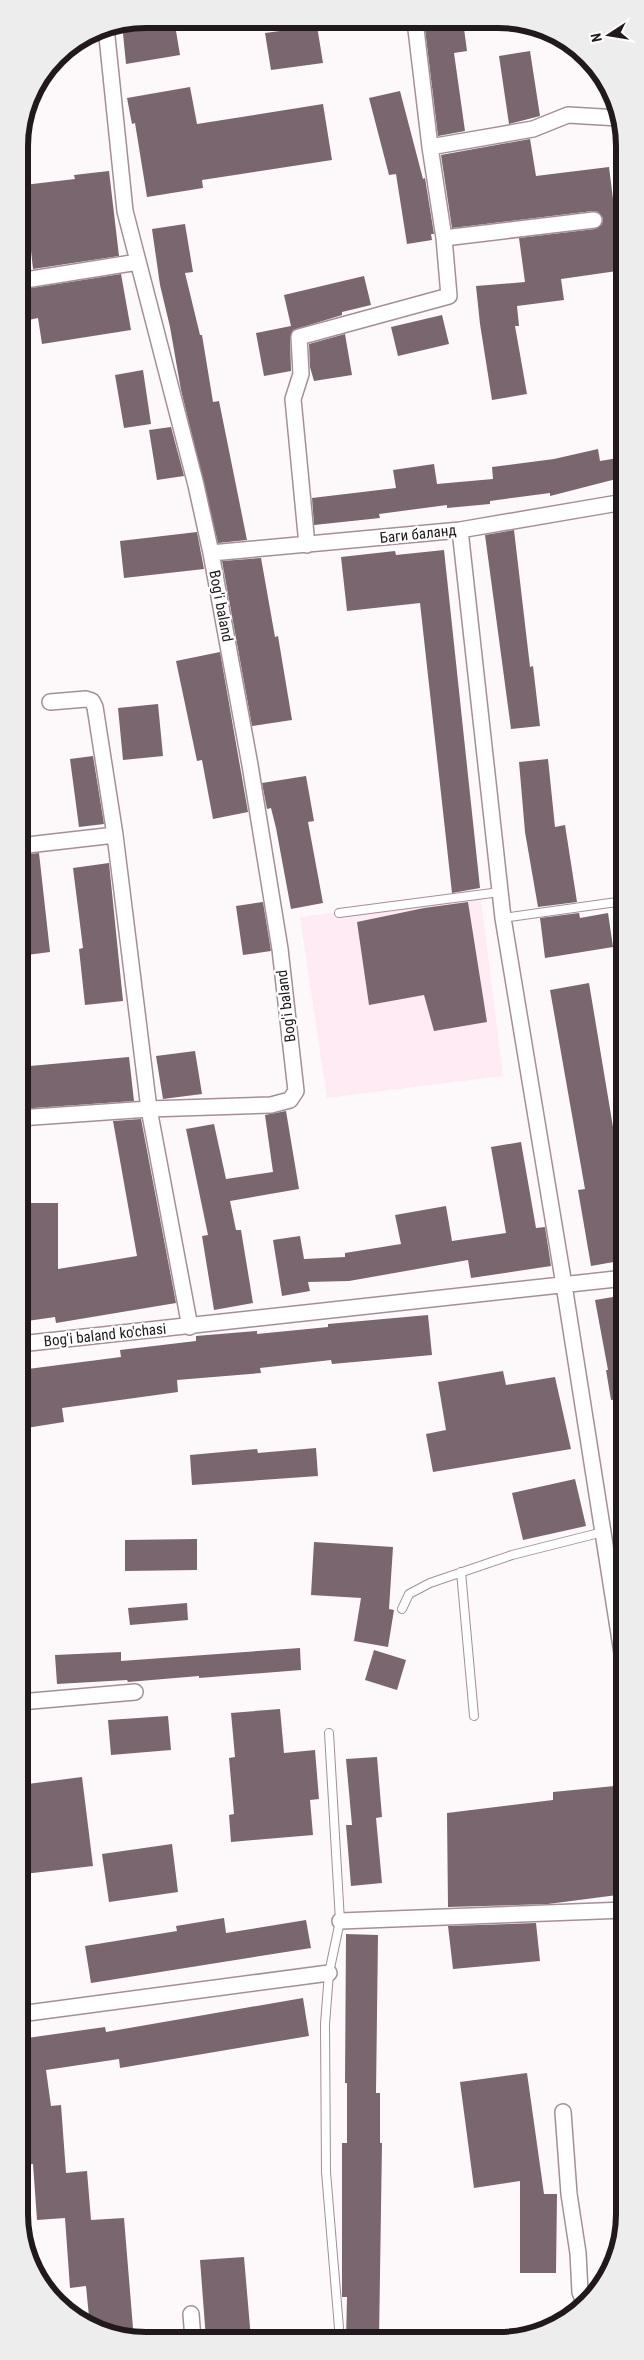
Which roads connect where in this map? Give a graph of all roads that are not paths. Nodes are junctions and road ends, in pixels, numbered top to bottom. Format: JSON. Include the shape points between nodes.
{"nodes":[{"id":1,"x":416,"y":28,"type":"edge"},
{"id":2,"x":107,"y":34,"type":"edge"},
{"id":3,"x":613,"y":118,"type":"edge"},
{"id":4,"x":430,"y":147,"type":"junction"},
{"id":5,"x":594,"y":220,"type":"dead end"},
{"id":6,"x":444,"y":238,"type":"junction"},
{"id":7,"x":138,"y":262,"type":"junction"},
{"id":8,"x":28,"y":279,"type":"edge"},
{"id":9,"x":616,"y":503,"type":"edge"},
{"id":10,"x":460,"y":530,"type":"junction"},
{"id":11,"x":307,"y":545,"type":"junction"},
{"id":12,"x":210,"y":553,"type":"junction"},
{"id":13,"x":50,"y":702,"type":"dead end"},
{"id":14,"x":115,"y":835,"type":"junction"},
{"id":15,"x":28,"y":845,"type":"edge"},
{"id":16,"x":500,"y":892,"type":"junction"},
{"id":17,"x":616,"y":902,"type":"edge"},
{"id":18,"x":339,"y":913,"type":"dead end"},
{"id":19,"x":503,"y":918,"type":"junction"},
{"id":20,"x":149,"y":1109,"type":"junction"},
{"id":21,"x":28,"y":1117,"type":"edge"},
{"id":22,"x":616,"y":1279,"type":"edge"},
{"id":23,"x":564,"y":1285,"type":"junction"},
{"id":24,"x":190,"y":1327,"type":"junction"},
{"id":25,"x":28,"y":1343,"type":"edge"},
{"id":26,"x":603,"y":1532,"type":"junction"},
{"id":27,"x":461,"y":1572,"type":"junction"},
{"id":28,"x":402,"y":1609,"type":"dead end"},
{"id":29,"x":616,"y":1615,"type":"edge"},
{"id":30,"x":135,"y":1692,"type":"dead end"},
{"id":31,"x":28,"y":1701,"type":"edge"},
{"id":32,"x":474,"y":1716,"type":"dead end"},
{"id":33,"x":329,"y":1732,"type":"dead end"},
{"id":34,"x":616,"y":1910,"type":"edge"},
{"id":35,"x":340,"y":1921,"type":"junction"},
{"id":36,"x":330,"y":1973,"type":"junction"},
{"id":37,"x":28,"y":2013,"type":"edge"},
{"id":38,"x":563,"y":2112,"type":"dead end"},
{"id":39,"x":582,"y":2297,"type":"edge"},
{"id":40,"x":191,"y":2314,"type":"dead end"},
{"id":41,"x":192,"y":2332,"type":"edge"},
{"id":42,"x":339,"y":2332,"type":"edge"}],
"edges":[{"from":1,"to":4,"type":"street"},
{"from":2,"to":7,"type":"street","name":"Bog'i baland","via":[[125,211]]},
{"from":3,"to":4,"type":"street","via":[[568,115],[534,129]]},
{"from":4,"to":6,"type":"street"},
{"from":5,"to":6,"type":"street"},
{"from":6,"to":11,"type":"street","via":[[449,296],[299,337],[301,374],[293,399]]},
{"from":7,"to":8,"type":"street"},
{"from":7,"to":12,"type":"street","name":"Bog'i baland","via":[[196,485]]},
{"from":9,"to":10,"type":"street","name":"Баги баланд"},
{"from":10,"to":11,"type":"street","name":"Баги баланд"},
{"from":10,"to":16,"type":"street"},
{"from":11,"to":12,"type":"street","name":"Баги баланд"},
{"from":12,"to":20,"type":"street","name":"Bog'i baland","via":[[241,711],[277,930],[296,1091],[290,1100],[271,1105]]},
{"from":13,"to":14,"type":"street","via":[[86,699],[95,707]]},
{"from":14,"to":15,"type":"street"},
{"from":14,"to":20,"type":"street"},
{"from":16,"to":18,"type":"lane"},
{"from":16,"to":19,"type":"street"},
{"from":17,"to":19,"type":"lane"},
{"from":19,"to":23,"type":"street"},
{"from":20,"to":21,"type":"street","name":"Bog'i baland"},
{"from":20,"to":24,"type":"street"},
{"from":22,"to":23,"type":"street","name":"Bog'i baland ko'chasi"},
{"from":23,"to":24,"type":"street","name":"Bog'i baland ko'chasi"},
{"from":23,"to":26,"type":"street"},
{"from":24,"to":25,"type":"street","name":"Bog'i baland ko'chasi"},
{"from":26,"to":27,"type":"lane","via":[[512,1554]]},
{"from":26,"to":29,"type":"street"},
{"from":27,"to":28,"type":"lane","via":[[409,1594]]},
{"from":27,"to":32,"type":"lane"},
{"from":30,"to":31,"type":"street"},
{"from":33,"to":35,"type":"lane"},
{"from":34,"to":35,"type":"street"},
{"from":35,"to":36,"type":"lane"},
{"from":36,"to":37,"type":"street"},
{"from":36,"to":42,"type":"lane","via":[[326,2024],[326,2172]]},
{"from":38,"to":39,"type":"street"},
{"from":40,"to":41,"type":"street"}]}
